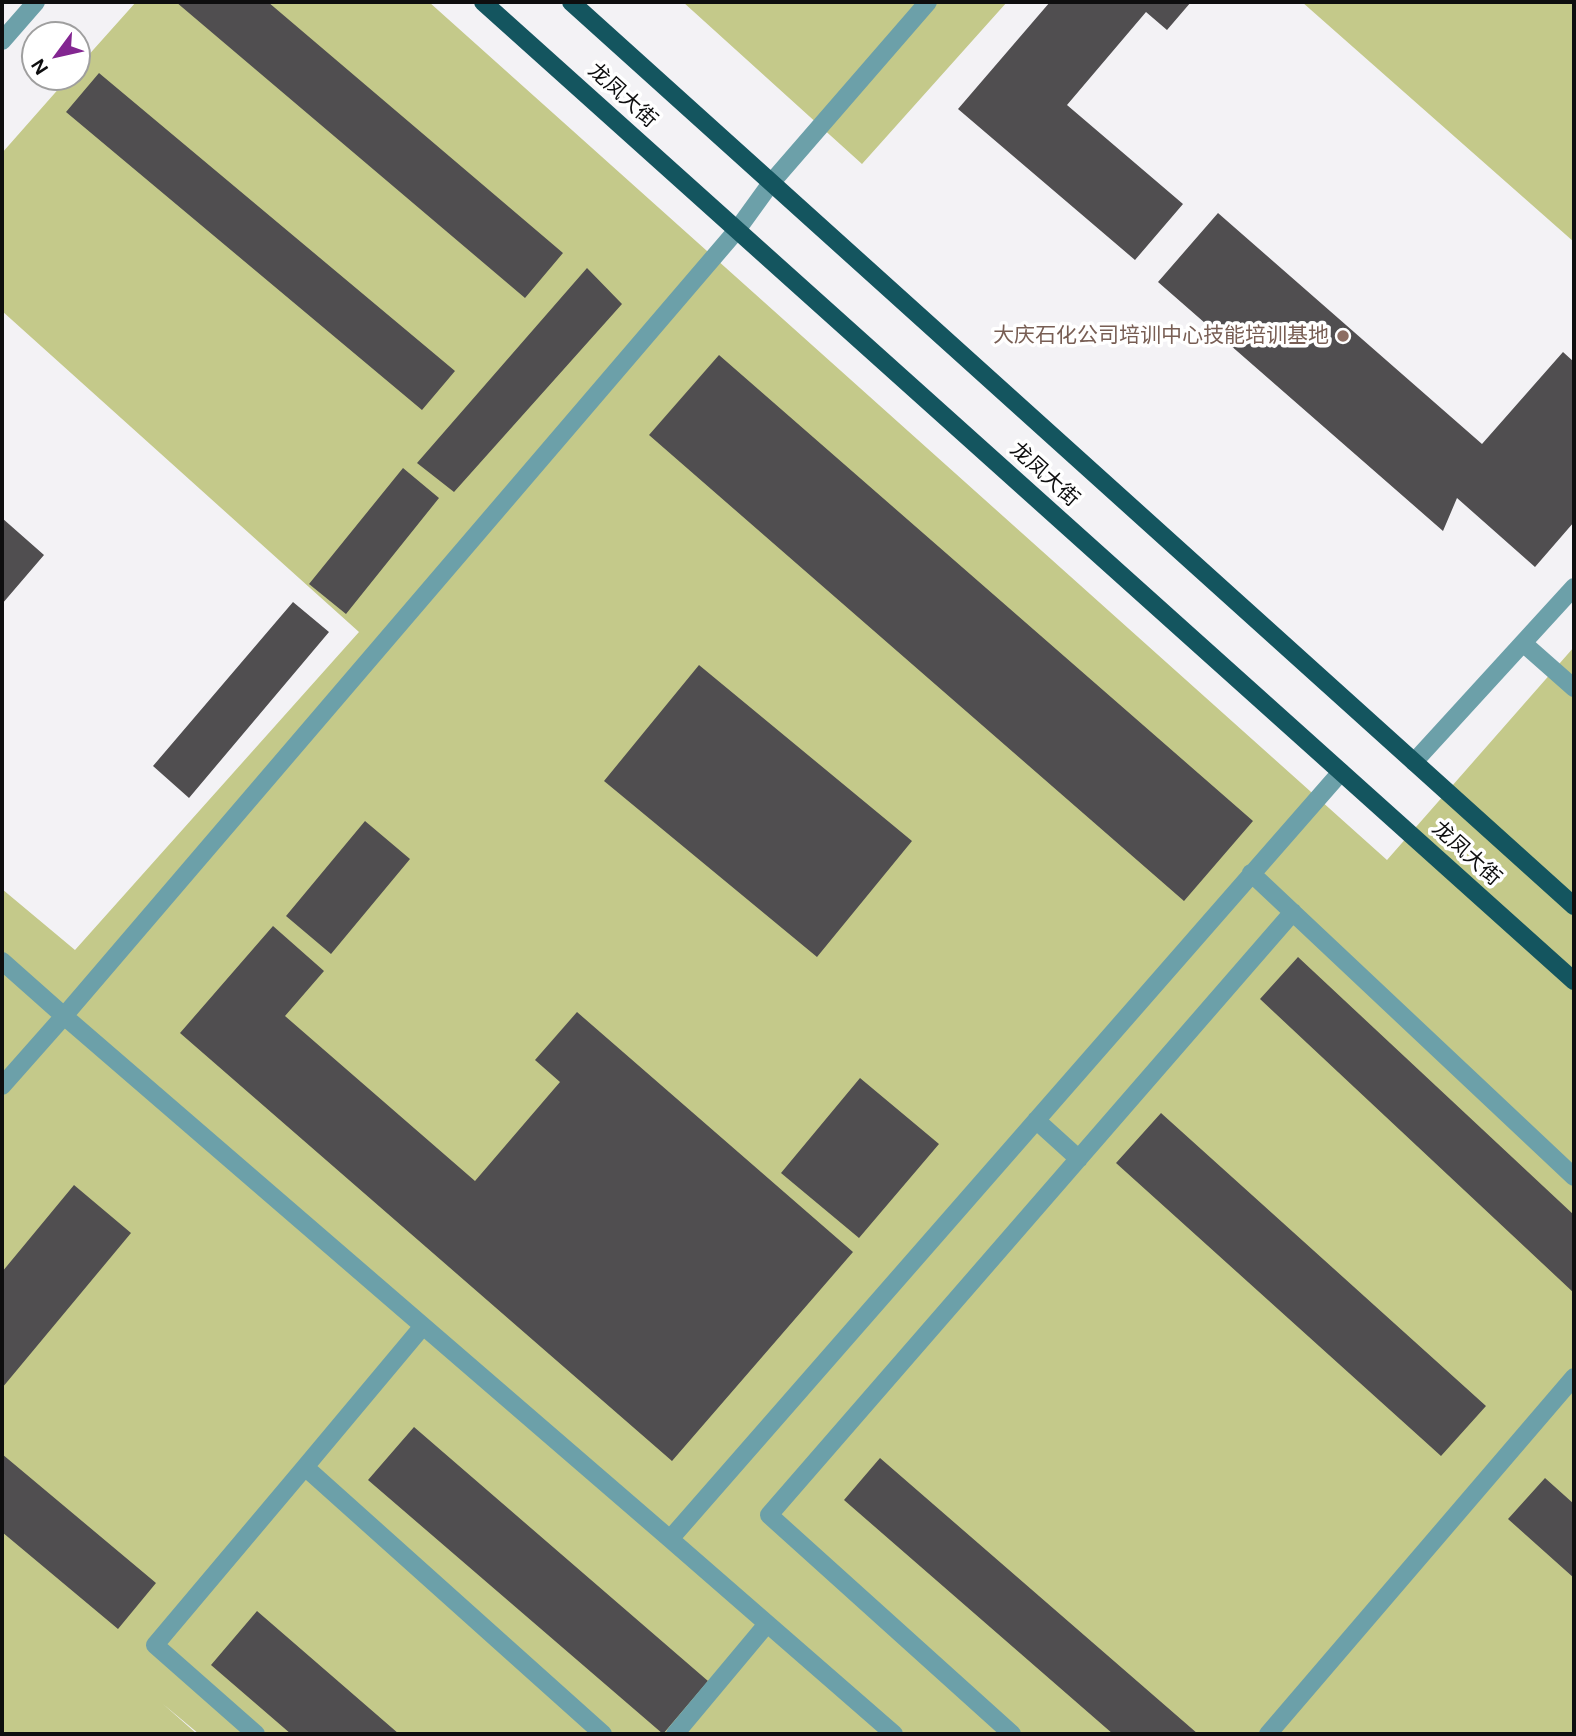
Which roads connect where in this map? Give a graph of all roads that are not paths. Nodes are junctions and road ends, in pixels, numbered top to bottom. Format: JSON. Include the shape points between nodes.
{"nodes":[{"id":1,"x":36,"y":2,"type":"edge"},
{"id":2,"x":483,"y":2,"type":"edge"},
{"id":3,"x":571,"y":2,"type":"edge"},
{"id":4,"x":928,"y":2,"type":"edge"},
{"id":5,"x":2,"y":41,"type":"edge"},
{"id":6,"x":771,"y":183,"type":"junction"},
{"id":7,"x":737,"y":230,"type":"junction"},
{"id":8,"x":1574,"y":587,"type":"edge"},
{"id":9,"x":1523,"y":643,"type":"junction"},
{"id":10,"x":1574,"y":688,"type":"edge"},
{"id":11,"x":1414,"y":762,"type":"junction"},
{"id":12,"x":1341,"y":772,"type":"junction"},
{"id":13,"x":1251,"y":873,"type":"junction"},
{"id":14,"x":1574,"y":906,"type":"edge"},
{"id":15,"x":1293,"y":912,"type":"junction"},
{"id":16,"x":2,"y":961,"type":"edge"},
{"id":17,"x":1574,"y":981,"type":"edge"},
{"id":18,"x":64,"y":1016,"type":"junction"},
{"id":19,"x":2,"y":1086,"type":"edge"},
{"id":20,"x":1036,"y":1120,"type":"junction"},
{"id":21,"x":1079,"y":1159,"type":"junction"},
{"id":22,"x":1574,"y":1177,"type":"edge"},
{"id":23,"x":422,"y":1326,"type":"junction"},
{"id":24,"x":1574,"y":1377,"type":"edge"},
{"id":25,"x":305,"y":1468,"type":"junction"},
{"id":26,"x":670,"y":1539,"type":"junction"},
{"id":27,"x":767,"y":1624,"type":"junction"},
{"id":28,"x":256,"y":1734,"type":"edge"},
{"id":29,"x":603,"y":1734,"type":"edge"},
{"id":30,"x":675,"y":1734,"type":"edge"},
{"id":31,"x":894,"y":1734,"type":"edge"},
{"id":32,"x":1012,"y":1734,"type":"edge"},
{"id":33,"x":1269,"y":1734,"type":"edge"}],
"edges":[{"from":1,"to":5,"type":"street"},
{"from":2,"to":7,"type":"main road","name":"龙凤大街"},
{"from":3,"to":6,"type":"main road","name":"龙凤大街"},
{"from":4,"to":6,"type":"street"},
{"from":6,"to":7,"type":"street"},
{"from":6,"to":11,"type":"main road","name":"龙凤大街"},
{"from":7,"to":12,"type":"main road","name":"龙凤大街"},
{"from":7,"to":18,"type":"street"},
{"from":8,"to":9,"type":"street"},
{"from":9,"to":10,"type":"street"},
{"from":9,"to":11,"type":"street"},
{"from":11,"to":14,"type":"main road","name":"龙凤大街"},
{"from":12,"to":13,"type":"street"},
{"from":12,"to":17,"type":"main road","name":"龙凤大街"},
{"from":13,"to":15,"type":"street"},
{"from":13,"to":20,"type":"street"},
{"from":15,"to":21,"type":"street"},
{"from":15,"to":22,"type":"street"},
{"from":16,"to":18,"type":"street"},
{"from":18,"to":19,"type":"street"},
{"from":18,"to":23,"type":"street"},
{"from":20,"to":21,"type":"street"},
{"from":20,"to":26,"type":"street"},
{"from":21,"to":32,"type":"street","via":[[769,1515]]},
{"from":23,"to":25,"type":"street"},
{"from":23,"to":26,"type":"street"},
{"from":24,"to":33,"type":"street"},
{"from":25,"to":28,"type":"street","via":[[155,1645]]},
{"from":25,"to":29,"type":"street"},
{"from":26,"to":27,"type":"street"},
{"from":27,"to":30,"type":"street"},
{"from":27,"to":31,"type":"street"}]}
